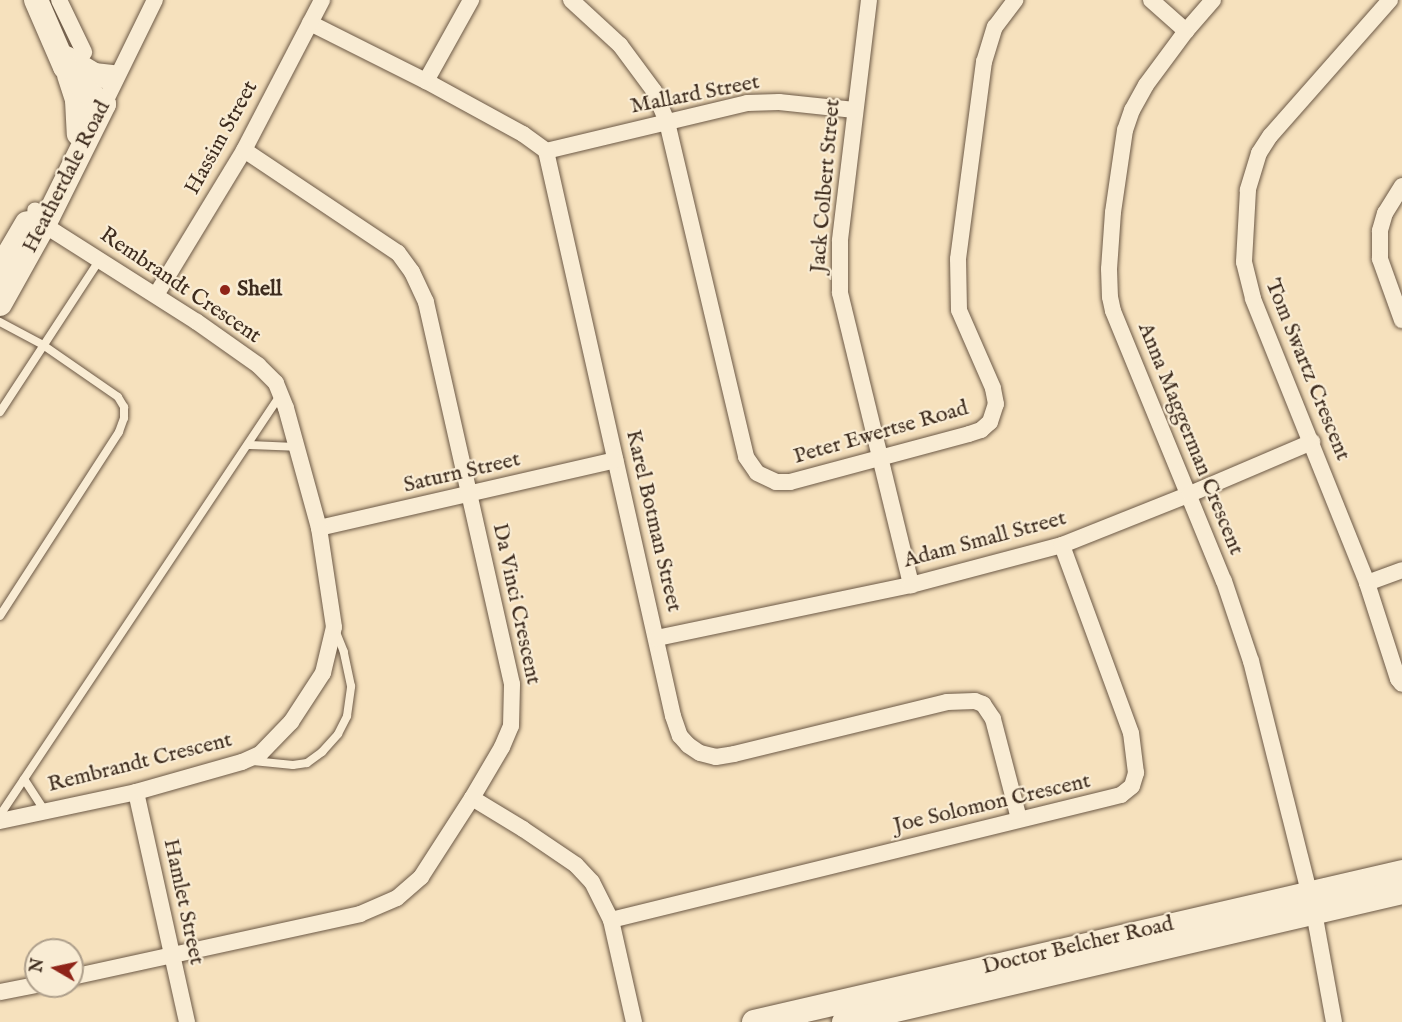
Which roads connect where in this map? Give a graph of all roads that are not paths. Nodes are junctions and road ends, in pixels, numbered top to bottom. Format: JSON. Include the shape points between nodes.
{"nodes":[{"id":1,"x":36,"y":0,"type":"edge"},
{"id":2,"x":59,"y":0,"type":"edge"},
{"id":3,"x":155,"y":0,"type":"edge"},
{"id":4,"x":322,"y":0,"type":"edge"},
{"id":5,"x":471,"y":0,"type":"edge"},
{"id":6,"x":571,"y":0,"type":"edge"},
{"id":7,"x":868,"y":0,"type":"edge"},
{"id":8,"x":1015,"y":0,"type":"edge"},
{"id":9,"x":1151,"y":0,"type":"edge"},
{"id":10,"x":1213,"y":0,"type":"edge"},
{"id":11,"x":1390,"y":0,"type":"edge"},
{"id":12,"x":310,"y":23,"type":"junction"},
{"id":13,"x":1186,"y":31,"type":"junction"},
{"id":14,"x":131,"y":48,"type":"junction"},
{"id":15,"x":84,"y":52,"type":"dead end"},
{"id":16,"x":62,"y":60,"type":"junction"},
{"id":17,"x":112,"y":77,"type":"junction"},
{"id":18,"x":426,"y":81,"type":"junction"},
{"id":19,"x":100,"y":102,"type":"junction"},
{"id":20,"x":855,"y":110,"type":"junction"},
{"id":21,"x":666,"y":122,"type":"junction"},
{"id":22,"x":79,"y":134,"type":"junction"},
{"id":23,"x":244,"y":150,"type":"junction"},
{"id":24,"x":546,"y":151,"type":"junction"},
{"id":25,"x":1402,"y":186,"type":"edge"},
{"id":26,"x":40,"y":218,"type":"junction"},
{"id":27,"x":100,"y":259,"type":"junction"},
{"id":28,"x":0,"y":269,"type":"edge"},
{"id":29,"x":156,"y":295,"type":"junction"},
{"id":30,"x":0,"y":304,"type":"edge"},
{"id":31,"x":1402,"y":320,"type":"edge"},
{"id":32,"x":0,"y":322,"type":"edge"},
{"id":33,"x":43,"y":345,"type":"junction"},
{"id":34,"x":281,"y":394,"type":"junction"},
{"id":35,"x":0,"y":412,"type":"edge"},
{"id":36,"x":1312,"y":442,"type":"junction"},
{"id":37,"x":248,"y":445,"type":"junction"},
{"id":38,"x":297,"y":447,"type":"junction"},
{"id":39,"x":879,"y":458,"type":"junction"},
{"id":40,"x":615,"y":460,"type":"junction"},
{"id":41,"x":1190,"y":494,"type":"junction"},
{"id":42,"x":469,"y":495,"type":"junction"},
{"id":43,"x":319,"y":528,"type":"junction"},
{"id":44,"x":1062,"y":545,"type":"junction"},
{"id":45,"x":1402,"y":570,"type":"edge"},
{"id":46,"x":1367,"y":582,"type":"junction"},
{"id":47,"x":911,"y":585,"type":"junction"},
{"id":48,"x":0,"y":616,"type":"edge"},
{"id":49,"x":334,"y":627,"type":"junction"},
{"id":50,"x":657,"y":638,"type":"junction"},
{"id":51,"x":1402,"y":684,"type":"edge"},
{"id":52,"x":247,"y":760,"type":"junction"},
{"id":53,"x":24,"y":779,"type":"junction"},
{"id":54,"x":136,"y":792,"type":"junction"},
{"id":55,"x":472,"y":798,"type":"junction"},
{"id":56,"x":44,"y":810,"type":"junction"},
{"id":57,"x":0,"y":815,"type":"edge"},
{"id":58,"x":1019,"y":819,"type":"junction"},
{"id":59,"x":0,"y":821,"type":"edge"},
{"id":60,"x":1402,"y":872,"type":"edge"},
{"id":61,"x":1402,"y":892,"type":"edge"},
{"id":62,"x":1312,"y":902,"type":"junction"},
{"id":63,"x":611,"y":920,"type":"junction"},
{"id":64,"x":171,"y":955,"type":"junction"},
{"id":65,"x":84,"y":974,"type":"edge"},
{"id":66,"x":24,"y":987,"type":"edge"},
{"id":67,"x":0,"y":992,"type":"edge"},
{"id":68,"x":187,"y":1022,"type":"edge"},
{"id":69,"x":634,"y":1022,"type":"edge"},
{"id":70,"x":754,"y":1022,"type":"edge"},
{"id":71,"x":844,"y":1022,"type":"edge"},
{"id":72,"x":1334,"y":1022,"type":"edge"}],
"edges":[{"from":1,"to":16,"type":"main road"},
{"from":2,"to":15,"type":"street"},
{"from":3,"to":14,"type":"street","name":"Heatherdale Road"},
{"from":4,"to":12,"type":"street","name":"Hassim Street"},
{"from":5,"to":18,"type":"street"},
{"from":6,"to":21,"type":"street","name":"Peter Ewertse Road","via":[[620,45],[641,71]]},
{"from":7,"to":20,"type":"street","name":"Jack Colbert Street"},
{"from":8,"to":39,"type":"street","name":"Peter Ewertse Road","via":[[994,27],[984,62],[957,285],[959,310],[993,388],[996,404],[990,422],[981,430]]},
{"from":9,"to":13,"type":"street"},
{"from":10,"to":13,"type":"street","name":"Anna Maggerman Crescent"},
{"from":11,"to":36,"type":"street","name":"Tom Swartz Crescent","via":[[1270,136],[1253,169],[1248,190],[1246,280]]},
{"from":12,"to":18,"type":"street"},
{"from":12,"to":23,"type":"street","name":"Hassim Street"},
{"from":13,"to":41,"type":"street","name":"Anna Maggerman Crescent","via":[[1146,85],[1125,130],[1108,269],[1113,311]]},
{"from":14,"to":17,"type":"street","name":"Heatherdale Road"},
{"from":14,"to":19,"type":"street","name":"Heatherdale Road"},
{"from":16,"to":17,"type":"main road"},
{"from":16,"to":19,"type":"main road"},
{"from":16,"to":22,"type":"main road","via":[[77,100]]},
{"from":17,"to":19,"type":"street","name":"Heatherdale Road"},
{"from":18,"to":24,"type":"street","via":[[523,134]]},
{"from":19,"to":22,"type":"main road","name":"Heatherdale Road"},
{"from":19,"to":26,"type":"main road","name":"Heatherdale Road"},
{"from":20,"to":21,"type":"street","name":"Mallard Street","via":[[760,102]]},
{"from":20,"to":39,"type":"street","name":"Jack Colbert Street","via":[[840,241],[840,293]]},
{"from":21,"to":24,"type":"street","name":"Mallard Street"},
{"from":21,"to":39,"type":"street","name":"Peter Ewertse Road","via":[[739,436],[751,468],[765,479],[790,482]]},
{"from":22,"to":26,"type":"main road","name":"Heatherdale Road"},
{"from":23,"to":29,"type":"street","name":"Hassim Street"},
{"from":23,"to":42,"type":"street","name":"Da Vinci Crescent","via":[[398,253],[412,272],[426,302]]},
{"from":24,"to":40,"type":"street","name":"Karel Botman Street"},
{"from":25,"to":31,"type":"street","via":[[1384,213],[1380,259]]},
{"from":26,"to":27,"type":"street","name":"Rembrandt Crescent"},
{"from":26,"to":28,"type":"main road","name":"Heatherdale Road","via":[[14,246]]},
{"from":26,"to":30,"type":"main road","name":"Heatherdale Road"},
{"from":27,"to":29,"type":"street","name":"Rembrandt Crescent"},
{"from":27,"to":33,"type":"lane"},
{"from":29,"to":34,"type":"street","name":"Rembrandt Crescent","via":[[258,365]]},
{"from":32,"to":33,"type":"lane"},
{"from":33,"to":35,"type":"lane"},
{"from":33,"to":48,"type":"lane","via":[[118,397],[124,407],[124,418],[119,432]]},
{"from":34,"to":37,"type":"lane","name":"Rembrandt Crescent"},
{"from":34,"to":38,"type":"street","name":"Rembrandt Crescent"},
{"from":36,"to":41,"type":"street","name":"Adam Small Street"},
{"from":36,"to":46,"type":"street","name":"Tom Swartz Crescent"},
{"from":37,"to":38,"type":"lane"},
{"from":37,"to":53,"type":"lane","name":"Rembrandt Crescent"},
{"from":38,"to":43,"type":"street","name":"Rembrandt Crescent"},
{"from":39,"to":47,"type":"street","name":"Jack Colbert Street"},
{"from":40,"to":42,"type":"street","name":"Saturn Street"},
{"from":40,"to":50,"type":"street","name":"Karel Botman Street"},
{"from":41,"to":44,"type":"street","name":"Adam Small Street"},
{"from":41,"to":62,"type":"street","name":"Anna Maggerman Crescent","via":[[1251,661]]},
{"from":42,"to":43,"type":"street","name":"Saturn Street"},
{"from":42,"to":55,"type":"street","name":"Da Vinci Crescent","via":[[512,684],[513,706],[511,726],[502,747]]},
{"from":43,"to":49,"type":"street","name":"Rembrandt Crescent"},
{"from":44,"to":47,"type":"street","name":"Adam Small Street"},
{"from":44,"to":58,"type":"street","name":"Joe Solomon Crescent","via":[[1131,733],[1137,773],[1132,786],[1121,795]]},
{"from":45,"to":46,"type":"street"},
{"from":46,"to":51,"type":"street","name":"Tom Swartz Crescent"},
{"from":47,"to":50,"type":"street","name":"Adam Small Street"},
{"from":49,"to":52,"type":"street","name":"Rembrandt Crescent","via":[[323,673],[311,692],[274,742]]},
{"from":49,"to":52,"type":"lane","via":[[351,687],[347,716],[338,734],[307,763]]},
{"from":50,"to":58,"type":"street","name":"Karel Botman Street","via":[[680,736],[700,753],[716,757],[947,702],[983,704],[998,734]]},
{"from":52,"to":54,"type":"street","name":"Rembrandt Crescent"},
{"from":53,"to":56,"type":"lane"},
{"from":53,"to":57,"type":"lane","name":"Rembrandt Crescent"},
{"from":54,"to":56,"type":"street","name":"Rembrandt Crescent"},
{"from":54,"to":64,"type":"street","name":"Hamlet Street"},
{"from":55,"to":63,"type":"street","via":[[584,872]]},
{"from":55,"to":64,"type":"street","name":"Da Vinci Crescent","via":[[421,877],[397,898],[360,914]]},
{"from":56,"to":59,"type":"street","name":"Rembrandt Crescent"},
{"from":58,"to":63,"type":"street","name":"Joe Solomon Crescent"},
{"from":60,"to":62,"type":"main road","name":"Doctor Belcher Road"},
{"from":61,"to":62,"type":"main road","name":"Doctor Belcher Road"},
{"from":62,"to":70,"type":"main road","name":"Doctor Belcher Road"},
{"from":62,"to":71,"type":"main road","name":"Doctor Belcher Road"},
{"from":62,"to":72,"type":"street","name":"Anna Maggerman Crescent"},
{"from":63,"to":69,"type":"street"},
{"from":64,"to":65,"type":"street","name":"Da Vinci Crescent"},
{"from":64,"to":68,"type":"street","name":"Hamlet Street"},
{"from":66,"to":67,"type":"street"}]}
